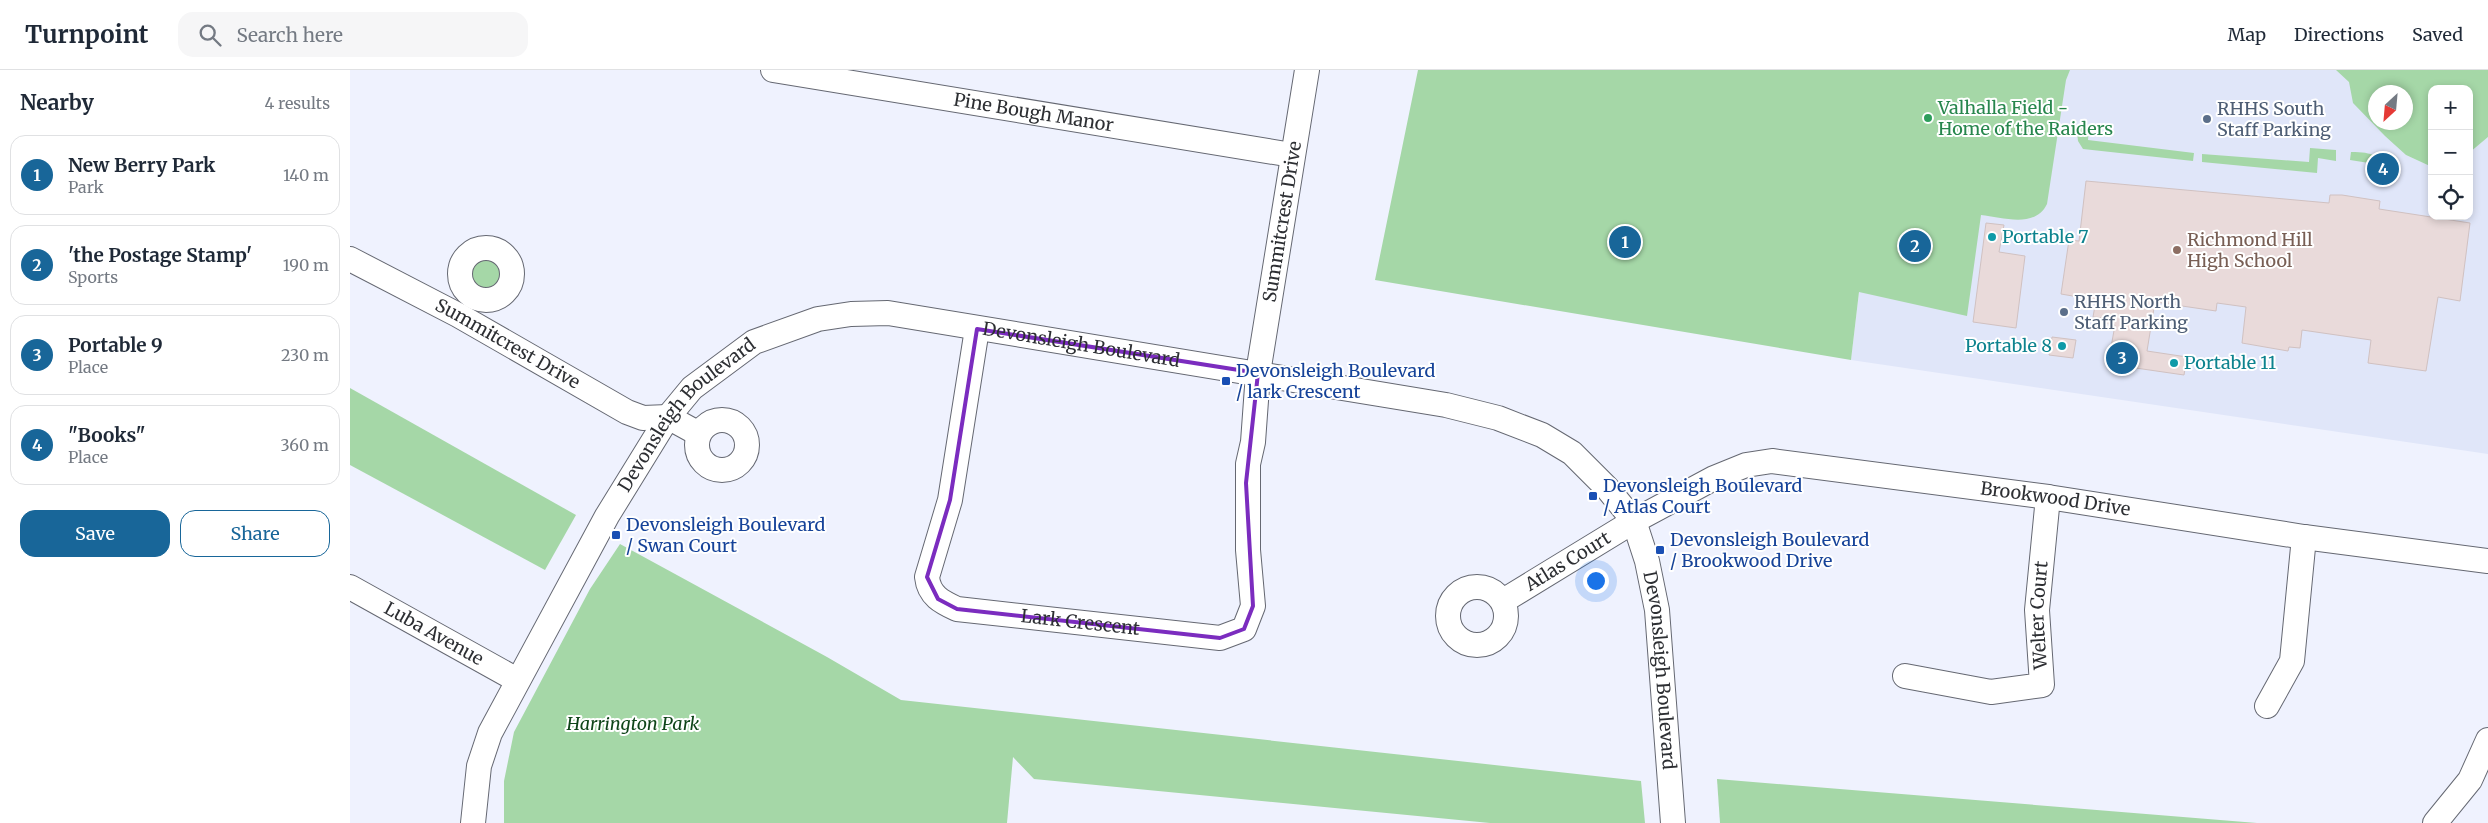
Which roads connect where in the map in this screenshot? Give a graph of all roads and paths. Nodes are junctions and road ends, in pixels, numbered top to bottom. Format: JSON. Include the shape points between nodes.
{"nodes":[{"id":1,"x":773,"y":70,"type":"edge"},
{"id":2,"x":1307,"y":70,"type":"edge"},
{"id":3,"x":1292,"y":155,"type":"junction"},
{"id":4,"x":350,"y":258,"type":"edge"},
{"id":5,"x":471,"y":296,"type":"dead end"},
{"id":6,"x":458,"y":315,"type":"junction"},
{"id":7,"x":977,"y":328,"type":"junction"},
{"id":8,"x":1258,"y":373,"type":"junction"},
{"id":9,"x":668,"y":417,"type":"junction"},
{"id":10,"x":698,"y":434,"type":"dead end"},
{"id":11,"x":2048,"y":497,"type":"junction"},
{"id":12,"x":1634,"y":521,"type":"junction"},
{"id":13,"x":2304,"y":537,"type":"junction"},
{"id":14,"x":2488,"y":561,"type":"edge"},
{"id":15,"x":350,"y":587,"type":"edge"},
{"id":16,"x":1502,"y":601,"type":"dead end"},
{"id":17,"x":1905,"y":676,"type":"dead end"},
{"id":18,"x":517,"y":680,"type":"junction"},
{"id":19,"x":2267,"y":706,"type":"dead end"},
{"id":20,"x":2488,"y":740,"type":"edge"},
{"id":21,"x":473,"y":823,"type":"edge"},
{"id":22,"x":1673,"y":823,"type":"edge"},
{"id":23,"x":2435,"y":823,"type":"edge"}],
"edges":[{"from":1,"to":3,"type":"street","name":"Pine Bough Manor"},
{"from":2,"to":3,"type":"street","name":"Summitcrest Drive"},
{"from":3,"to":8,"type":"street","name":"Summitcrest Drive"},
{"from":4,"to":6,"type":"street","name":"Summitcrest Drive"},
{"from":5,"to":6,"type":"street"},
{"from":6,"to":9,"type":"street","name":"Summitcrest Drive","via":[[626,412],[643,418]]},
{"from":7,"to":8,"type":"street","name":"Devonsleigh Boulevard"},
{"from":7,"to":8,"type":"street","name":"Lark Crescent","via":[[951,492],[943,530],[927,577],[928,586],[938,599],[957,610],[1220,638],[1244,628],[1253,606],[1246,483],[1253,442]]},
{"from":7,"to":9,"type":"street","name":"Devonsleigh Boulevard","via":[[888,313],[818,319],[754,342],[692,388]]},
{"from":8,"to":12,"type":"street","name":"Devonsleigh Boulevard","via":[[1446,405],[1498,418],[1542,435],[1572,453]]},
{"from":9,"to":10,"type":"street"},
{"from":9,"to":18,"type":"street","name":"Devonsleigh Boulevard","via":[[607,516]]},
{"from":11,"to":12,"type":"street","name":"Brookwood Drive","via":[[1772,461],[1746,465]]},
{"from":11,"to":13,"type":"street","name":"Brookwood Drive"},
{"from":11,"to":17,"type":"street","name":"Welter Court","via":[[2037,610],[2042,685],[1991,692]]},
{"from":12,"to":16,"type":"street","name":"Atlas Court"},
{"from":12,"to":22,"type":"street","name":"Devonsleigh Boulevard","via":[[1647,561],[1657,610]]},
{"from":13,"to":14,"type":"street","name":"Brookwood Drive"},
{"from":13,"to":19,"type":"street","via":[[2292,661]]},
{"from":15,"to":18,"type":"street","name":"Luba Avenue"},
{"from":18,"to":21,"type":"street","name":"Devonsleigh Boulevard","via":[[490,733],[479,766]]},
{"from":20,"to":23,"type":"street","via":[[2470,780]]}]}
